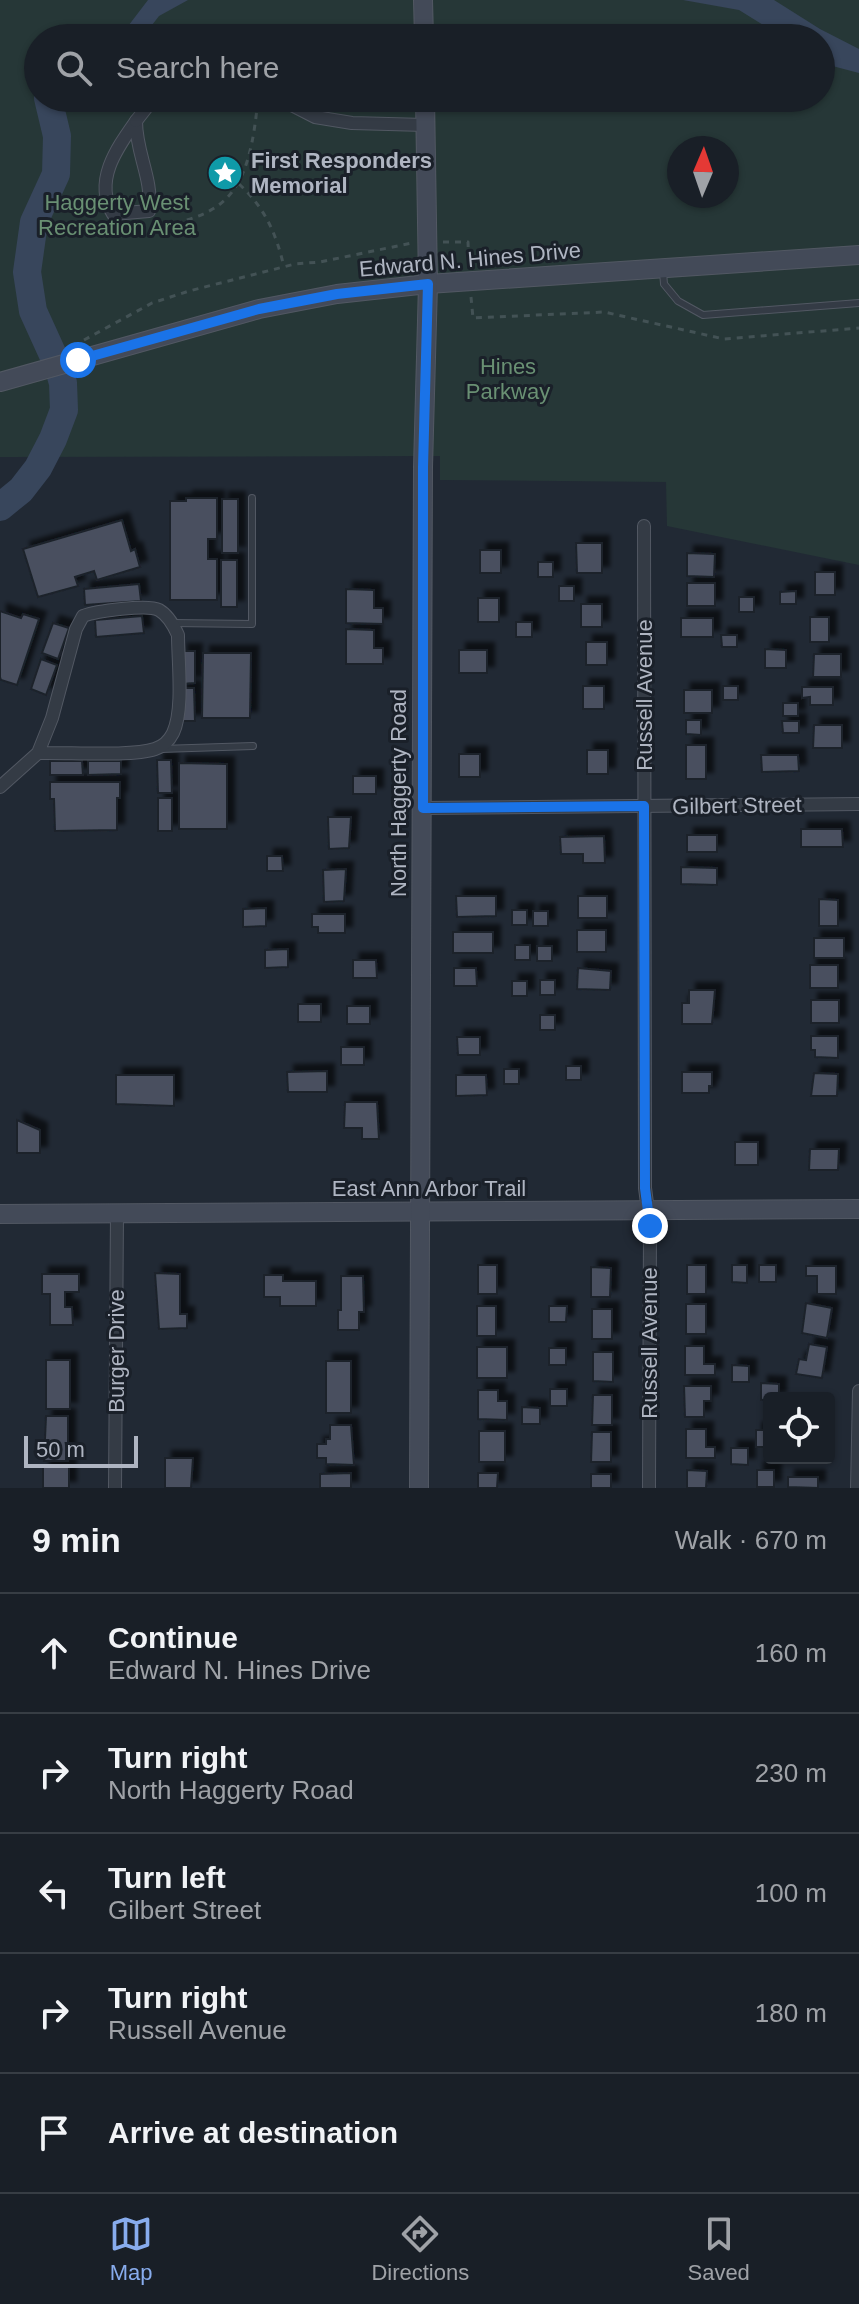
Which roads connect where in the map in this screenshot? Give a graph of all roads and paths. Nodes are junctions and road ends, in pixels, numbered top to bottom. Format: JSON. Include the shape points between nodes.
{"nodes":[{"id":1,"x":423,"y":0,"type":"edge"},
{"id":2,"x":424,"y":24,"type":"edge"},
{"id":3,"x":143,"y":112,"type":"edge"},
{"id":4,"x":256,"y":112,"type":"edge"},
{"id":5,"x":305,"y":112,"type":"edge"},
{"id":6,"x":425,"y":112,"type":"edge"},
{"id":7,"x":136,"y":121,"type":"junction"},
{"id":8,"x":425,"y":125,"type":"junction"},
{"id":9,"x":239,"y":184,"type":"junction"},
{"id":10,"x":116,"y":233,"type":"dead end"},
{"id":11,"x":859,"y":255,"type":"edge"},
{"id":12,"x":284,"y":267,"type":"dead end"},
{"id":13,"x":663,"y":268,"type":"junction"},
{"id":14,"x":428,"y":284,"type":"junction"},
{"id":15,"x":859,"y":303,"type":"edge"},
{"id":16,"x":6,"y":381,"type":"edge"},
{"id":17,"x":252,"y":498,"type":"dead end"},
{"id":18,"x":644,"y":526,"type":"dead end"},
{"id":19,"x":172,"y":623,"type":"junction"},
{"id":20,"x":253,"y":746,"type":"dead end"},
{"id":21,"x":154,"y":749,"type":"junction"},
{"id":22,"x":38,"y":753,"type":"junction"},
{"id":23,"x":0,"y":787,"type":"edge"},
{"id":24,"x":859,"y":804,"type":"edge"},
{"id":25,"x":644,"y":806,"type":"junction"},
{"id":26,"x":423,"y":808,"type":"junction"},
{"id":27,"x":859,"y":1209,"type":"edge"},
{"id":28,"x":648,"y":1211,"type":"junction"},
{"id":29,"x":420,"y":1212,"type":"junction"},
{"id":30,"x":0,"y":1214,"type":"edge"},
{"id":31,"x":117,"y":1214,"type":"junction"},
{"id":32,"x":859,"y":1391,"type":"edge"},
{"id":33,"x":115,"y":1488,"type":"edge"},
{"id":34,"x":419,"y":1488,"type":"edge"},
{"id":35,"x":649,"y":1488,"type":"edge"},
{"id":36,"x":857,"y":1488,"type":"edge"}],
"edges":[{"from":1,"to":2,"type":"street"},
{"from":3,"to":7,"type":"street"},
{"from":4,"to":9,"type":"path","via":[[249,163]]},
{"from":5,"to":8,"type":"street","via":[[352,123]]},
{"from":6,"to":8,"type":"street","name":"North Haggerty Road"},
{"from":7,"to":7,"type":"street","via":[[114,151],[106,178],[113,214],[149,211],[150,184]]},
{"from":8,"to":14,"type":"street","name":"North Haggerty Road"},
{"from":9,"to":10,"type":"path","via":[[206,213],[178,224]]},
{"from":9,"to":12,"type":"path","via":[[268,219]]},
{"from":11,"to":13,"type":"street","name":"Edward N. Hines Drive"},
{"from":13,"to":14,"type":"street","name":"Edward N. Hines Drive"},
{"from":13,"to":15,"type":"lane","via":[[664,284],[678,301],[703,315]]},
{"from":14,"to":16,"type":"street","name":"Edward N. Hines Drive","via":[[259,309]]},
{"from":14,"to":26,"type":"street","name":"North Haggerty Road"},
{"from":17,"to":19,"type":"lane","via":[[252,624]]},
{"from":18,"to":25,"type":"street","name":"Russell Avenue"},
{"from":19,"to":21,"type":"street","via":[[178,635],[178,716],[166,744]]},
{"from":19,"to":22,"type":"street","via":[[148,608],[83,616]]},
{"from":20,"to":21,"type":"lane"},
{"from":21,"to":22,"type":"street"},
{"from":22,"to":23,"type":"street"},
{"from":24,"to":25,"type":"street","name":"Gilbert Street"},
{"from":25,"to":26,"type":"street","name":"Gilbert Street"},
{"from":25,"to":28,"type":"street","name":"Russell Avenue"},
{"from":26,"to":29,"type":"street","name":"North Haggerty Road"},
{"from":27,"to":28,"type":"street","name":"East Ann Arbor Trail"},
{"from":28,"to":29,"type":"street","name":"East Ann Arbor Trail"},
{"from":28,"to":35,"type":"street","name":"Russell Avenue"},
{"from":29,"to":31,"type":"street","name":"East Ann Arbor Trail"},
{"from":29,"to":34,"type":"street","name":"North Haggerty Road"},
{"from":30,"to":31,"type":"street","name":"East Ann Arbor Trail"},
{"from":31,"to":33,"type":"street","name":"Burger Drive"},
{"from":32,"to":36,"type":"street"}]}
